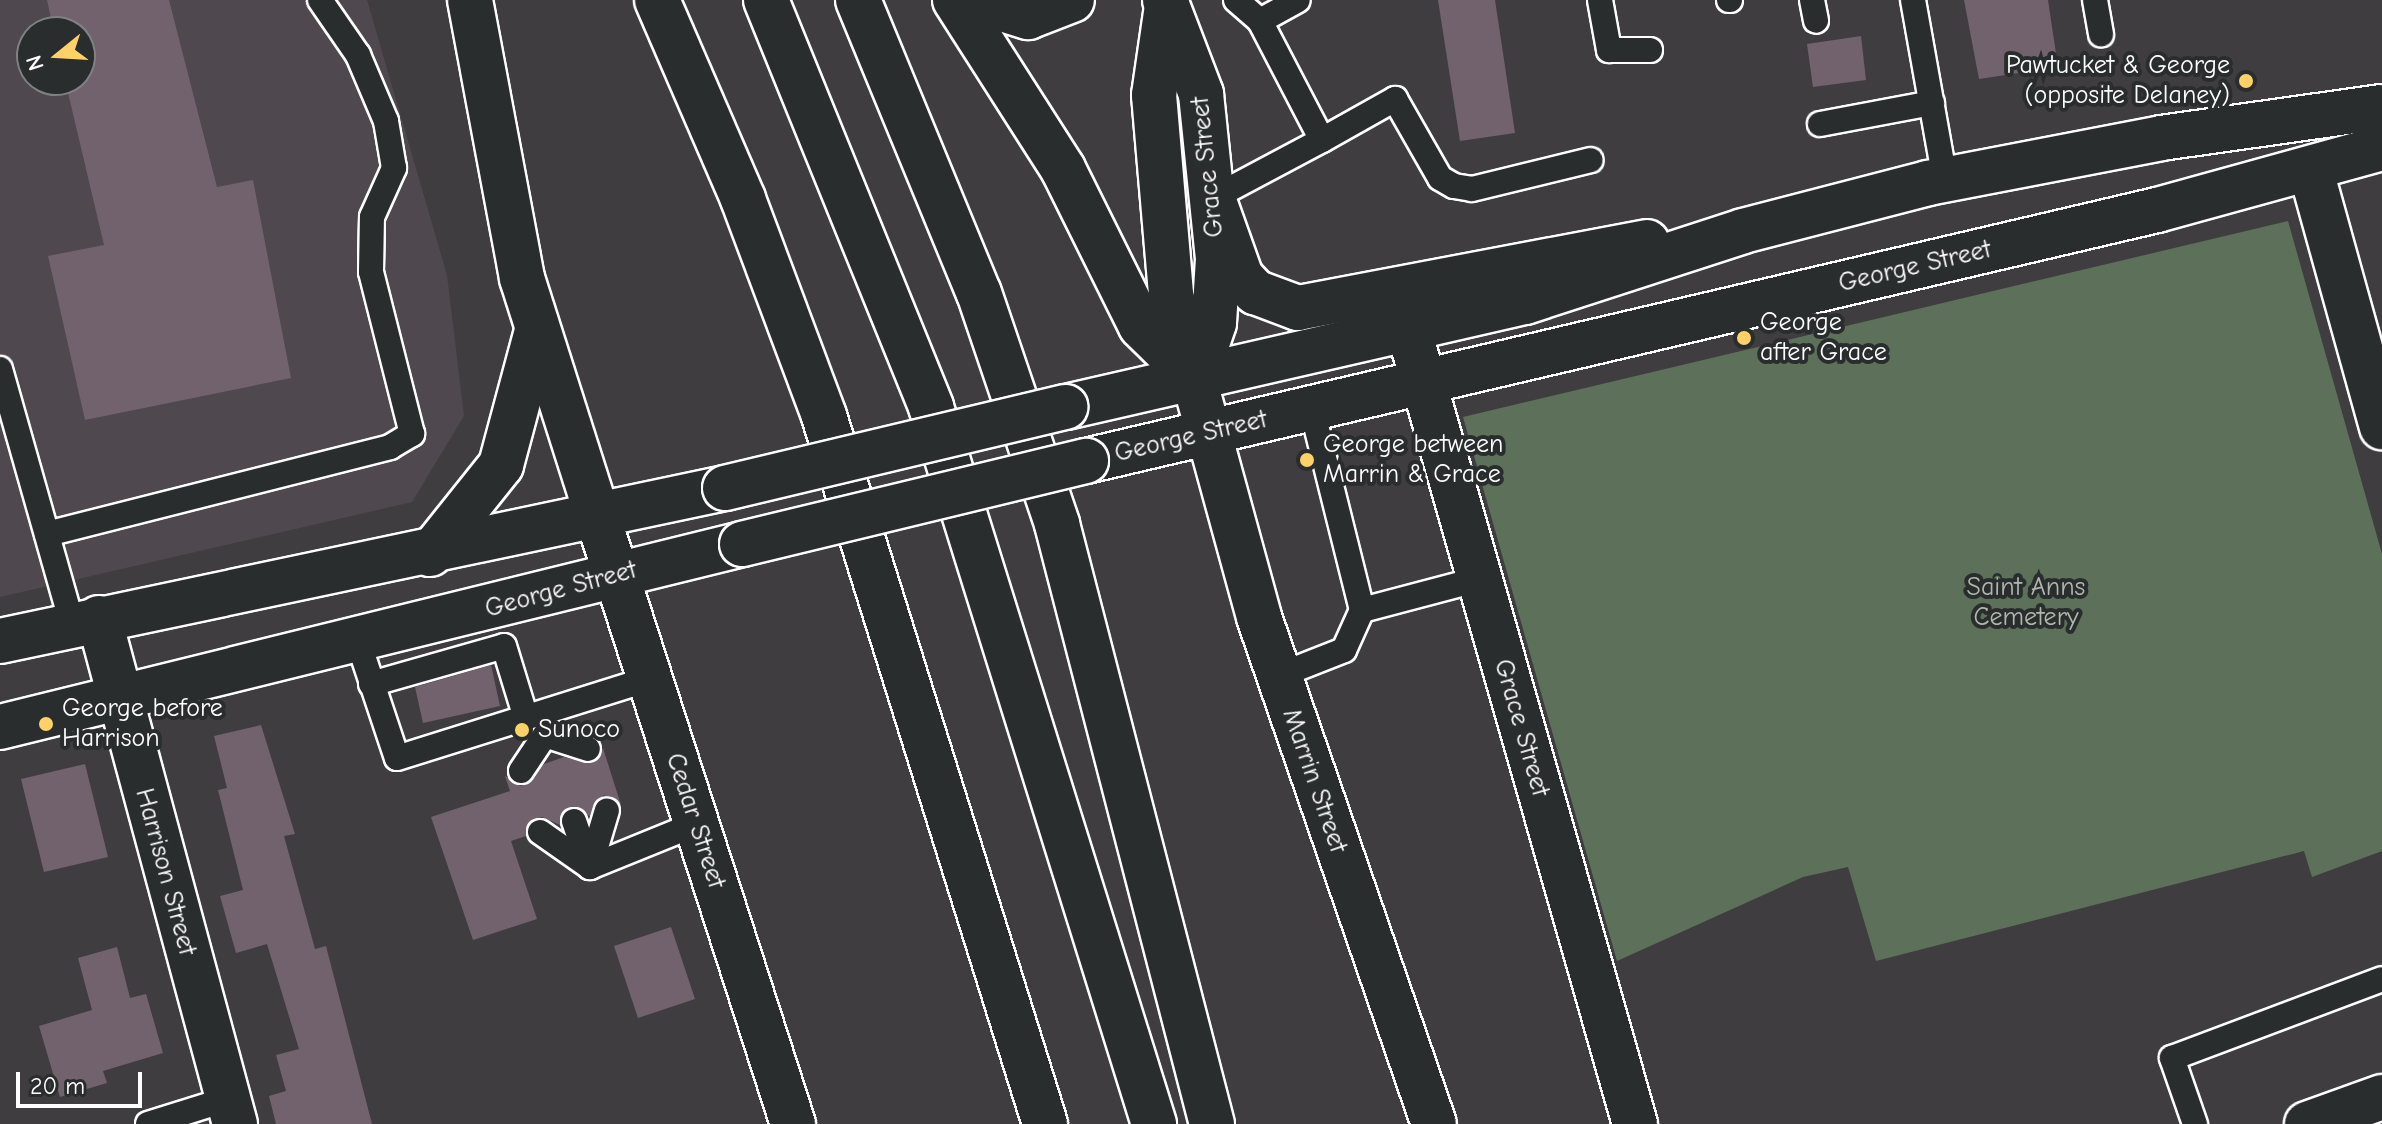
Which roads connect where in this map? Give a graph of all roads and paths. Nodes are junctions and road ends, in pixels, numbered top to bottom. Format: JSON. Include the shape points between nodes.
{"nodes":[{"id":1,"x":320,"y":0,"type":"edge"},
{"id":2,"x":470,"y":0,"type":"edge"},
{"id":3,"x":657,"y":0,"type":"edge"},
{"id":4,"x":766,"y":0,"type":"edge"},
{"id":5,"x":858,"y":0,"type":"edge"},
{"id":6,"x":955,"y":0,"type":"edge"},
{"id":7,"x":973,"y":0,"type":"edge"},
{"id":8,"x":1072,"y":0,"type":"edge"},
{"id":9,"x":1236,"y":0,"type":"edge"},
{"id":10,"x":1298,"y":0,"type":"edge"},
{"id":11,"x":1600,"y":0,"type":"edge"},
{"id":12,"x":1913,"y":0,"type":"edge"},
{"id":13,"x":2095,"y":0,"type":"edge"},
{"id":14,"x":1175,"y":2,"type":"edge"},
{"id":15,"x":1260,"y":21,"type":"junction"},
{"id":16,"x":2101,"y":34,"type":"dead end"},
{"id":17,"x":1650,"y":50,"type":"dead end"},
{"id":18,"x":1932,"y":103,"type":"junction"},
{"id":19,"x":2382,"y":107,"type":"edge"},
{"id":20,"x":1820,"y":124,"type":"dead end"},
{"id":21,"x":1322,"y":140,"type":"junction"},
{"id":22,"x":2382,"y":148,"type":"edge"},
{"id":23,"x":1591,"y":160,"type":"dead end"},
{"id":24,"x":2311,"y":171,"type":"junction"},
{"id":25,"x":1945,"y":180,"type":"junction"},
{"id":26,"x":1213,"y":198,"type":"junction"},
{"id":27,"x":1823,"y":209,"type":"junction"},
{"id":28,"x":1409,"y":331,"type":"junction"},
{"id":29,"x":536,"y":332,"type":"junction"},
{"id":30,"x":0,"y":369,"type":"edge"},
{"id":31,"x":1195,"y":379,"type":"junction"},
{"id":32,"x":1423,"y":384,"type":"junction"},
{"id":33,"x":1312,"y":409,"type":"junction"},
{"id":34,"x":2382,"y":427,"type":"edge"},
{"id":35,"x":1209,"y":433,"type":"junction"},
{"id":36,"x":598,"y":518,"type":"junction"},
{"id":37,"x":47,"y":534,"type":"junction"},
{"id":38,"x":430,"y":554,"type":"junction"},
{"id":39,"x":616,"y":576,"type":"junction"},
{"id":40,"x":1479,"y":579,"type":"junction"},
{"id":41,"x":1362,"y":610,"type":"junction"},
{"id":42,"x":86,"y":621,"type":"junction"},
{"id":43,"x":0,"y":641,"type":"edge"},
{"id":44,"x":358,"y":641,"type":"junction"},
{"id":45,"x":1278,"y":676,"type":"junction"},
{"id":46,"x":649,"y":679,"type":"junction"},
{"id":47,"x":371,"y":684,"type":"junction"},
{"id":48,"x":119,"y":699,"type":"junction"},
{"id":49,"x":536,"y":722,"type":"junction"},
{"id":50,"x":0,"y":727,"type":"edge"},
{"id":51,"x":588,"y":749,"type":"dead end"},
{"id":52,"x":554,"y":760,"type":"dead end"},
{"id":53,"x":521,"y":771,"type":"dead end"},
{"id":54,"x":607,"y":810,"type":"dead end"},
{"id":55,"x":574,"y":821,"type":"dead end"},
{"id":56,"x":696,"y":824,"type":"junction"},
{"id":57,"x":540,"y":832,"type":"dead end"},
{"id":58,"x":590,"y":867,"type":"junction"},
{"id":59,"x":2382,"y":979,"type":"edge"},
{"id":60,"x":2382,"y":1097,"type":"edge"},
{"id":61,"x":231,"y":1112,"type":"edge"},
{"id":62,"x":148,"y":1124,"type":"edge"},
{"id":63,"x":793,"y":1124,"type":"edge"},
{"id":64,"x":1045,"y":1124,"type":"edge"},
{"id":65,"x":1154,"y":1124,"type":"edge"},
{"id":66,"x":1212,"y":1124,"type":"edge"},
{"id":67,"x":1434,"y":1124,"type":"edge"},
{"id":68,"x":1635,"y":1124,"type":"edge"},
{"id":69,"x":2195,"y":1124,"type":"edge"},
{"id":70,"x":2307,"y":1124,"type":"edge"}],
"edges":[{"from":1,"to":37,"type":"lane","via":[[358,55],[386,121],[394,168],[372,217],[371,272],[412,434],[390,447]]},
{"from":2,"to":29,"type":"main road","name":"Cedar Street"},
{"from":3,"to":64,"type":"main road","via":[[743,199],[824,416]]},
{"from":4,"to":65,"type":"main road","via":[[931,407]]},
{"from":5,"to":66,"type":"main road","via":[[969,267],[1053,510]]},
{"from":6,"to":31,"type":"main road","via":[[1063,169],[1141,326]]},
{"from":7,"to":8,"type":"main road","via":[[1028,17]]},
{"from":9,"to":15,"type":"lane"},
{"from":10,"to":15,"type":"lane"},
{"from":11,"to":17,"type":"lane","via":[[1609,50]]},
{"from":12,"to":18,"type":"lane"},
{"from":13,"to":16,"type":"lane"},
{"from":14,"to":26,"type":"main road","name":"Grace Street","via":[[1201,94]]},
{"from":14,"to":31,"type":"main road","name":"Grace Street","via":[[1155,129],[1171,295]]},
{"from":15,"to":21,"type":"lane"},
{"from":18,"to":20,"type":"lane"},
{"from":18,"to":25,"type":"lane"},
{"from":19,"to":25,"type":"main road","via":[[2161,138]]},
{"from":21,"to":23,"type":"lane","via":[[1395,99],[1440,178],[1454,186],[1480,188]]},
{"from":21,"to":26,"type":"lane"},
{"from":22,"to":24,"type":"main road","name":"George Street"},
{"from":24,"to":32,"type":"main road","name":"George Street"},
{"from":24,"to":34,"type":"main road"},
{"from":25,"to":27,"type":"main road"},
{"from":26,"to":27,"type":"main road","via":[[1241,277],[1255,292],[1298,308]]},
{"from":26,"to":31,"type":"main road","name":"Grace Street","via":[[1218,292]]},
{"from":27,"to":28,"type":"main road","via":[[1597,282]]},
{"from":28,"to":31,"type":"main road"},
{"from":28,"to":32,"type":"main road","name":"Grace Street"},
{"from":29,"to":36,"type":"main road","name":"Cedar Street"},
{"from":29,"to":38,"type":"main road","via":[[501,465]]},
{"from":30,"to":37,"type":"lane"},
{"from":31,"to":35,"type":"main road","name":"Grace Street"},
{"from":31,"to":36,"type":"main road","bridge":true},
{"from":32,"to":33,"type":"main road","name":"George Street"},
{"from":32,"to":40,"type":"main road","name":"Grace Street"},
{"from":33,"to":35,"type":"main road","name":"George Street"},
{"from":33,"to":41,"type":"lane"},
{"from":35,"to":39,"type":"main road","name":"George Street","bridge":true},
{"from":35,"to":45,"type":"main road","name":"Marrin Street"},
{"from":36,"to":38,"type":"main road"},
{"from":36,"to":39,"type":"main road","name":"Cedar Street"},
{"from":37,"to":42,"type":"lane"},
{"from":38,"to":42,"type":"main road"},
{"from":39,"to":44,"type":"main road","name":"George Street"},
{"from":39,"to":46,"type":"main road","name":"Cedar Street"},
{"from":40,"to":41,"type":"lane"},
{"from":40,"to":68,"type":"main road","name":"Grace Street"},
{"from":41,"to":45,"type":"lane","via":[[1344,650]]},
{"from":42,"to":43,"type":"main road"},
{"from":42,"to":48,"type":"main road","name":"Harrison Street"},
{"from":44,"to":47,"type":"lane"},
{"from":44,"to":48,"type":"main road","name":"George Street"},
{"from":45,"to":67,"type":"main road","name":"Marrin Street"},
{"from":46,"to":49,"type":"lane"},
{"from":46,"to":56,"type":"main road","name":"Cedar Street"},
{"from":47,"to":49,"type":"lane","via":[[504,646]]},
{"from":47,"to":49,"type":"lane","via":[[397,758]]},
{"from":48,"to":50,"type":"main road","name":"George Street"},
{"from":48,"to":61,"type":"main road","name":"Harrison Street"},
{"from":49,"to":51,"type":"lane"},
{"from":49,"to":52,"type":"lane"},
{"from":49,"to":53,"type":"lane"},
{"from":54,"to":58,"type":"lane"},
{"from":55,"to":58,"type":"lane"},
{"from":56,"to":58,"type":"lane"},
{"from":56,"to":63,"type":"main road","name":"Cedar Street"},
{"from":57,"to":58,"type":"lane"},
{"from":59,"to":69,"type":"lane","via":[[2172,1058]]},
{"from":60,"to":70,"type":"main road"},
{"from":61,"to":62,"type":"lane"}]}
